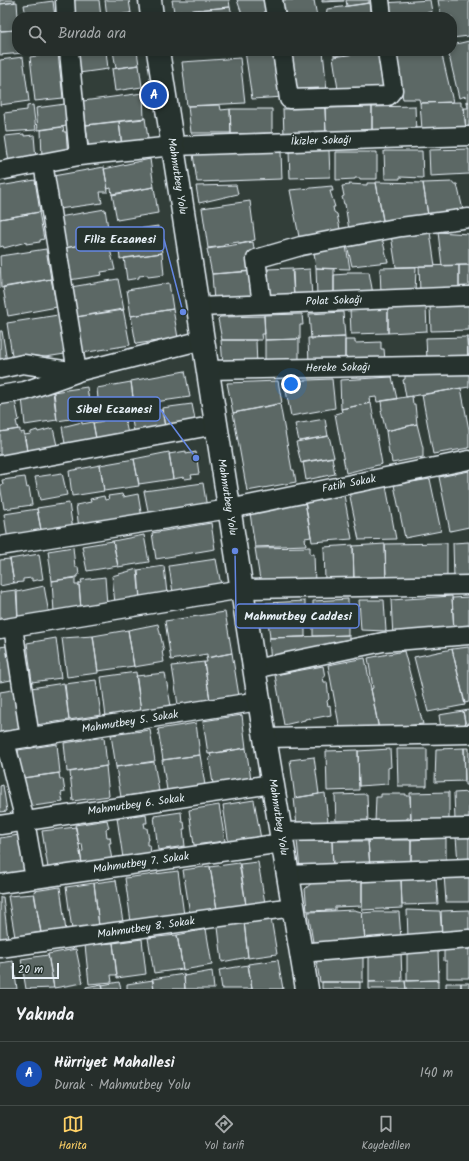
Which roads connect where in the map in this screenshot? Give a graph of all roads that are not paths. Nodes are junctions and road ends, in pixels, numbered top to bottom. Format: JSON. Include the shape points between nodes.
{"nodes":[{"id":1,"x":65,"y":0,"type":"edge"},
{"id":2,"x":150,"y":0,"type":"edge"},
{"id":3,"x":273,"y":0,"type":"edge"},
{"id":4,"x":380,"y":0,"type":"edge"},
{"id":5,"x":66,"y":12,"type":"edge"},
{"id":6,"x":151,"y":12,"type":"edge"},
{"id":7,"x":275,"y":12,"type":"edge"},
{"id":8,"x":381,"y":12,"type":"edge"},
{"id":9,"x":69,"y":56,"type":"edge"},
{"id":10,"x":159,"y":56,"type":"edge"},
{"id":11,"x":283,"y":56,"type":"edge"},
{"id":12,"x":388,"y":56,"type":"edge"},
{"id":13,"x":469,"y":136,"type":"edge"},
{"id":14,"x":173,"y":146,"type":"junction"},
{"id":15,"x":79,"y":156,"type":"junction"},
{"id":16,"x":43,"y":163,"type":"junction"},
{"id":17,"x":0,"y":171,"type":"edge"},
{"id":18,"x":469,"y":218,"type":"edge"},
{"id":19,"x":469,"y":296,"type":"edge"},
{"id":20,"x":262,"y":304,"type":"junction"},
{"id":21,"x":198,"y":307,"type":"junction"},
{"id":22,"x":203,"y":340,"type":"junction"},
{"id":23,"x":469,"y":365,"type":"edge"},
{"id":24,"x":0,"y":369,"type":"edge"},
{"id":25,"x":208,"y":370,"type":"junction"},
{"id":26,"x":77,"y":372,"type":"junction"},
{"id":27,"x":0,"y":395,"type":"edge"},
{"id":28,"x":216,"y":425,"type":"junction"},
{"id":29,"x":469,"y":460,"type":"edge"},
{"id":30,"x":0,"y":465,"type":"edge"},
{"id":31,"x":229,"y":508,"type":"junction"},
{"id":32,"x":0,"y":546,"type":"edge"},
{"id":33,"x":469,"y":585,"type":"edge"},
{"id":34,"x":242,"y":589,"type":"junction"},
{"id":35,"x":6,"y":628,"type":"edge"},
{"id":36,"x":469,"y":635,"type":"edge"},
{"id":37,"x":254,"y":669,"type":"junction"},
{"id":38,"x":259,"y":701,"type":"junction"},
{"id":39,"x":469,"y":734,"type":"edge"},
{"id":40,"x":30,"y":738,"type":"junction"},
{"id":41,"x":265,"y":738,"type":"junction"},
{"id":42,"x":3,"y":742,"type":"edge"},
{"id":43,"x":272,"y":784,"type":"junction"},
{"id":44,"x":25,"y":821,"type":"junction"},
{"id":45,"x":0,"y":825,"type":"edge"},
{"id":46,"x":469,"y":828,"type":"edge"},
{"id":47,"x":281,"y":837,"type":"junction"},
{"id":48,"x":469,"y":868,"type":"edge"},
{"id":49,"x":287,"y":875,"type":"junction"},
{"id":50,"x":34,"y":878,"type":"junction"},
{"id":51,"x":0,"y":884,"type":"edge"},
{"id":52,"x":293,"y":908,"type":"junction"},
{"id":53,"x":469,"y":939,"type":"edge"},
{"id":54,"x":0,"y":948,"type":"edge"},
{"id":55,"x":300,"y":952,"type":"junction"},
{"id":56,"x":307,"y":989,"type":"edge"}],
"edges":[{"from":1,"to":5,"type":"street"},
{"from":2,"to":6,"type":"main road"},
{"from":3,"to":7,"type":"street"},
{"from":4,"to":8,"type":"street"},
{"from":9,"to":15,"type":"street"},
{"from":10,"to":14,"type":"main road","name":"Mahmutbey Yolu"},
{"from":11,"to":12,"type":"street","via":[[289,99],[388,96],[393,90]]},
{"from":13,"to":14,"type":"street","name":"İkizler Sokağı"},
{"from":14,"to":15,"type":"street","name":"İkizler Sokağı"},
{"from":14,"to":21,"type":"main road","name":"Mahmutbey Yolu"},
{"from":15,"to":16,"type":"street","name":"İkizler Sokağı"},
{"from":16,"to":17,"type":"street","name":"İkizler Sokağı"},
{"from":16,"to":26,"type":"street"},
{"from":18,"to":20,"type":"street","via":[[401,227],[316,243],[256,259]]},
{"from":19,"to":20,"type":"street","name":"Polat Sokağı"},
{"from":20,"to":21,"type":"street","name":"Polat Sokağı"},
{"from":21,"to":22,"type":"main road","name":"Mahmutbey Yolu"},
{"from":22,"to":25,"type":"main road","name":"Mahmutbey Yolu"},
{"from":22,"to":26,"type":"street"},
{"from":23,"to":25,"type":"street","name":"Hereke Sokağı"},
{"from":24,"to":26,"type":"street","via":[[23,364]]},
{"from":25,"to":28,"type":"main road","name":"Mahmutbey Yolu"},
{"from":26,"to":27,"type":"street","via":[[25,391]]},
{"from":28,"to":30,"type":"street"},
{"from":28,"to":31,"type":"main road","name":"Mahmutbey Yolu"},
{"from":29,"to":31,"type":"street","name":"Fatih Sokak"},
{"from":31,"to":32,"type":"street","name":"Fatih Sokak"},
{"from":31,"to":34,"type":"main road","name":"Mahmutbey Yolu"},
{"from":33,"to":34,"type":"street"},
{"from":34,"to":35,"type":"street"},
{"from":34,"to":37,"type":"main road","name":"Mahmutbey Yolu"},
{"from":35,"to":40,"type":"street"},
{"from":36,"to":37,"type":"street","via":[[383,642]]},
{"from":37,"to":38,"type":"main road","name":"Mahmutbey Yolu"},
{"from":38,"to":40,"type":"street","name":"Mahmutbey 5. Sokak"},
{"from":38,"to":41,"type":"main road","name":"Mahmutbey Yolu"},
{"from":39,"to":41,"type":"street"},
{"from":40,"to":42,"type":"street","name":"Mahmutbey 5. Sokak"},
{"from":41,"to":43,"type":"main road","name":"Mahmutbey Yolu"},
{"from":42,"to":44,"type":"street"},
{"from":43,"to":44,"type":"street","name":"Mahmutbey 6. Sokak"},
{"from":43,"to":47,"type":"main road","name":"Mahmutbey Yolu"},
{"from":44,"to":45,"type":"street","name":"Mahmutbey 6. Sokak"},
{"from":44,"to":50,"type":"street"},
{"from":46,"to":47,"type":"street","name":"Mahmutbey 7. Sokak"},
{"from":47,"to":49,"type":"main road","name":"Mahmutbey Yolu"},
{"from":47,"to":50,"type":"street","name":"Mahmutbey 7. Sokak"},
{"from":48,"to":49,"type":"street"},
{"from":49,"to":52,"type":"main road","name":"Mahmutbey Yolu"},
{"from":50,"to":51,"type":"street","name":"Mahmutbey 7. Sokak"},
{"from":52,"to":54,"type":"street","name":"Mahmutbey 8. Sokak"},
{"from":52,"to":55,"type":"main road","name":"Mahmutbey Yolu"},
{"from":53,"to":55,"type":"street"},
{"from":55,"to":56,"type":"main road","name":"Mahmutbey Yolu"}]}
